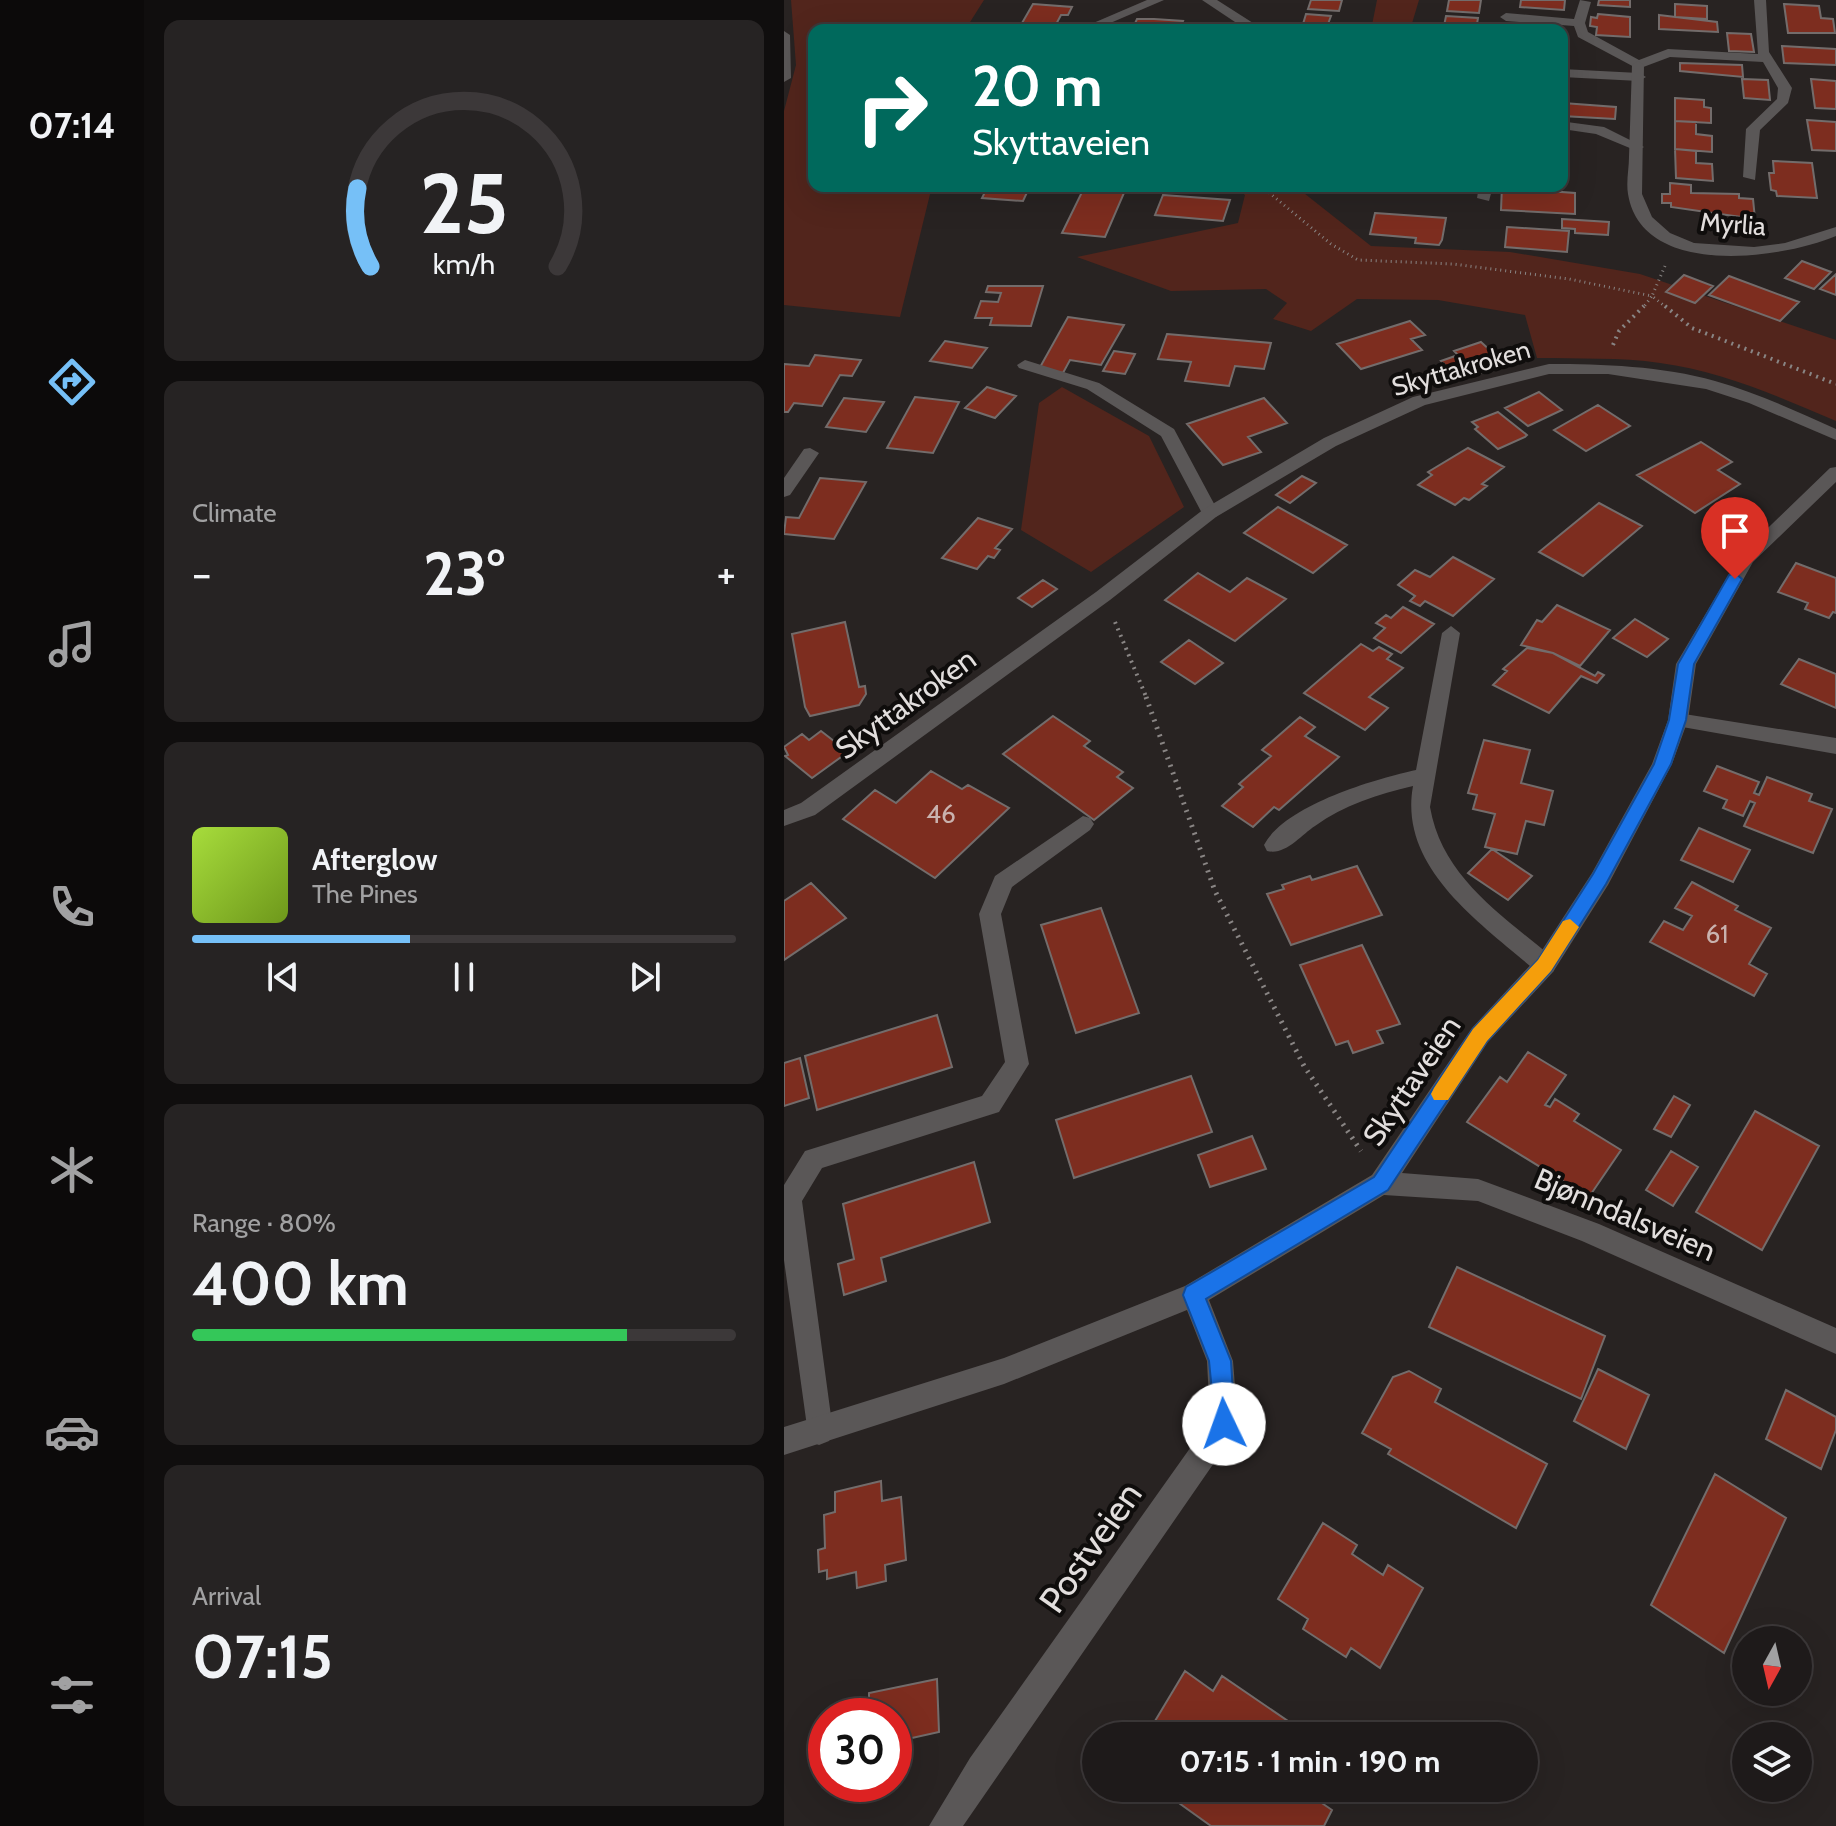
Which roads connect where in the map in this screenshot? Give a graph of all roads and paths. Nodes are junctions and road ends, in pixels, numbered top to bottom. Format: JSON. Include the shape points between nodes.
{"nodes":[{"id":1,"x":1158,"y":0,"type":"edge"},
{"id":2,"x":1208,"y":0,"type":"edge"},
{"id":3,"x":1508,"y":0,"type":"edge"},
{"id":4,"x":1760,"y":0,"type":"edge"},
{"id":5,"x":1585,"y":2,"type":"edge"},
{"id":6,"x":1579,"y":23,"type":"junction"},
{"id":7,"x":1098,"y":24,"type":"edge"},
{"id":8,"x":1250,"y":24,"type":"edge"},
{"id":9,"x":1505,"y":24,"type":"edge"},
{"id":10,"x":784,"y":35,"type":"edge"},
{"id":11,"x":1765,"y":58,"type":"junction"},
{"id":12,"x":1639,"y":71,"type":"junction"},
{"id":13,"x":1568,"y":73,"type":"edge"},
{"id":14,"x":784,"y":78,"type":"edge"},
{"id":15,"x":1568,"y":126,"type":"edge"},
{"id":16,"x":1637,"y":147,"type":"junction"},
{"id":17,"x":1750,"y":177,"type":"dead end"},
{"id":18,"x":1268,"y":192,"type":"edge"},
{"id":19,"x":1836,"y":231,"type":"edge"},
{"id":20,"x":1683,"y":243,"type":"junction"},
{"id":21,"x":1652,"y":296,"type":"junction"},
{"id":22,"x":1025,"y":365,"type":"dead end"},
{"id":23,"x":1608,"y":369,"type":"junction"},
{"id":24,"x":1836,"y":384,"type":"edge"},
{"id":25,"x":1836,"y":435,"type":"edge"},
{"id":26,"x":810,"y":453,"type":"dead end"},
{"id":27,"x":1836,"y":472,"type":"edge"},
{"id":28,"x":784,"y":491,"type":"edge"},
{"id":29,"x":1210,"y":513,"type":"junction"},
{"id":30,"x":1103,"y":596,"type":"junction"},
{"id":31,"x":1451,"y":633,"type":"dead end"},
{"id":32,"x":1678,"y":720,"type":"junction"},
{"id":33,"x":1836,"y":746,"type":"edge"},
{"id":34,"x":1426,"y":776,"type":"junction"},
{"id":35,"x":784,"y":818,"type":"edge"},
{"id":36,"x":1083,"y":824,"type":"dead end"},
{"id":37,"x":1275,"y":845,"type":"dead end"},
{"id":38,"x":1545,"y":965,"type":"junction"},
{"id":39,"x":1381,"y":1183,"type":"junction"},
{"id":40,"x":1194,"y":1295,"type":"junction"},
{"id":41,"x":1836,"y":1341,"type":"edge"},
{"id":42,"x":819,"y":1431,"type":"junction"},
{"id":43,"x":784,"y":1441,"type":"edge"},
{"id":44,"x":945,"y":1826,"type":"edge"}],
"edges":[{"from":1,"to":7,"type":"street"},
{"from":2,"to":8,"type":"street"},
{"from":3,"to":9,"type":"street"},
{"from":4,"to":11,"type":"street"},
{"from":5,"to":6,"type":"street"},
{"from":6,"to":9,"type":"street"},
{"from":6,"to":12,"type":"street","via":[[1585,38]]},
{"from":10,"to":14,"type":"street"},
{"from":11,"to":12,"type":"street","via":[[1668,53]]},
{"from":11,"to":17,"type":"street","via":[[1779,75],[1784,95],[1753,129]]},
{"from":12,"to":13,"type":"street"},
{"from":12,"to":16,"type":"street","name":"Myrlia"},
{"from":15,"to":16,"type":"street","via":[[1608,132]]},
{"from":16,"to":20,"type":"street","name":"Myrlia","via":[[1639,211],[1649,227]]},
{"from":18,"to":21,"type":"path","via":[[1358,260],[1453,264]]},
{"from":19,"to":20,"type":"street","name":"Myrlia","via":[[1778,251],[1728,253]]},
{"from":20,"to":21,"type":"path"},
{"from":21,"to":23,"type":"path","via":[[1643,312],[1615,336]]},
{"from":21,"to":24,"type":"path","via":[[1692,328]]},
{"from":22,"to":29,"type":"street","via":[[1093,386],[1168,433]]},
{"from":23,"to":25,"type":"street","name":"Skyttakroken","via":[[1708,384]]},
{"from":23,"to":29,"type":"street","name":"Skyttakroken","via":[[1549,369],[1419,401],[1330,442]]},
{"from":26,"to":28,"type":"street"},
{"from":27,"to":32,"type":"street","name":"Skyttaveien","via":[[1747,558],[1686,664]]},
{"from":29,"to":30,"type":"street","name":"Skyttakroken"},
{"from":30,"to":35,"type":"street","name":"Skyttakroken","via":[[808,809]]},
{"from":30,"to":39,"type":"path","via":[[1151,708],[1215,891],[1304,1066]]},
{"from":31,"to":34,"type":"street"},
{"from":32,"to":33,"type":"street"},
{"from":32,"to":38,"type":"street","name":"Skyttaveien","via":[[1649,789]]},
{"from":34,"to":37,"type":"street","via":[[1346,796],[1299,823]]},
{"from":34,"to":38,"type":"street","via":[[1420,824],[1440,869]]},
{"from":36,"to":42,"type":"street","via":[[1003,882],[990,914],[1017,1064],[990,1104],[814,1159],[789,1199]]},
{"from":38,"to":39,"type":"street","name":"Skyttaveien","via":[[1480,1035]]},
{"from":39,"to":40,"type":"street","name":"Skyttaveien"},
{"from":39,"to":41,"type":"street","name":"Bjønndalsveien","via":[[1478,1190],[1590,1232]]},
{"from":40,"to":42,"type":"street","name":"Skyttaveien","via":[[1004,1371]]},
{"from":40,"to":44,"type":"street","name":"Postveien","via":[[1220,1361],[1224,1424]]},
{"from":42,"to":43,"type":"street","name":"Skyttaveien"}]}
